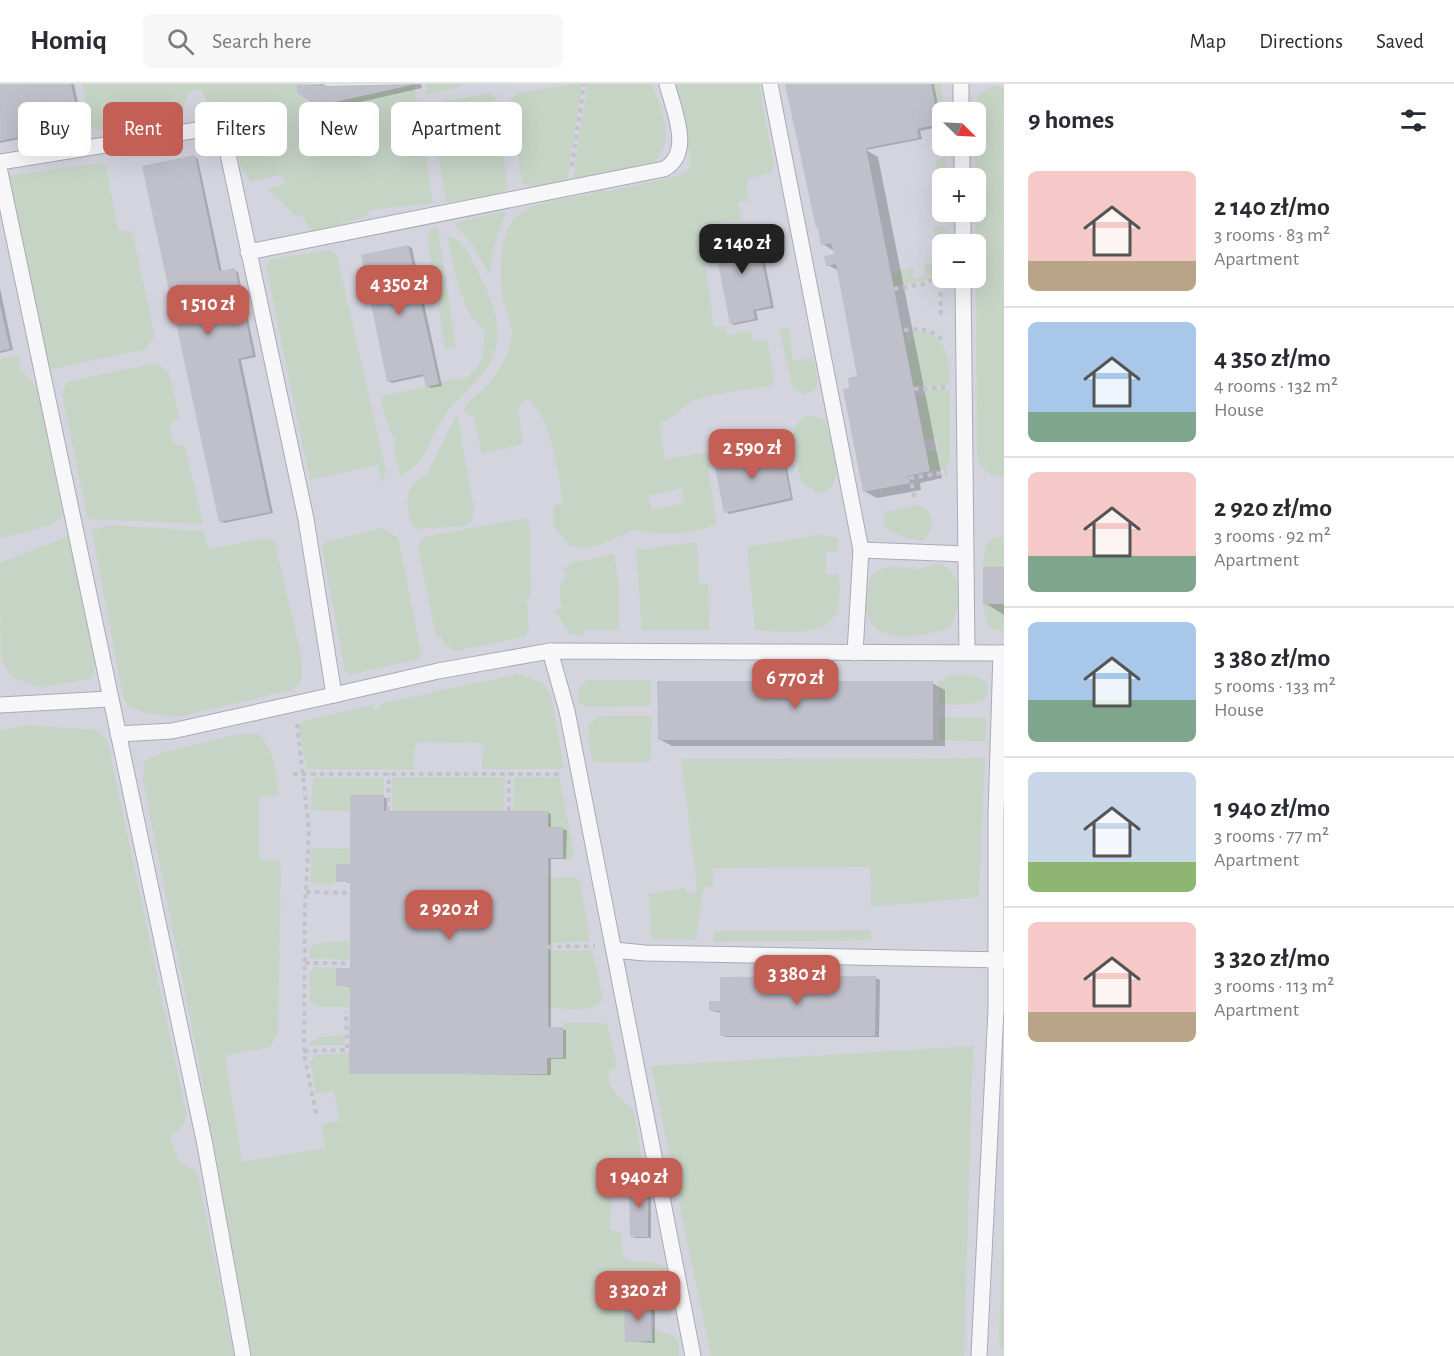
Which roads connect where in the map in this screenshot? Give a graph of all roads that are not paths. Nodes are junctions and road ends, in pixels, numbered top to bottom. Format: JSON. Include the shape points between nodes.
{"nodes":[{"id":1,"x":667,"y":84,"type":"edge"},
{"id":2,"x":770,"y":84,"type":"edge"},
{"id":3,"x":961,"y":84,"type":"edge"},
{"id":4,"x":962,"y":102,"type":"edge"},
{"id":5,"x":0,"y":162,"type":"edge"},
{"id":6,"x":0,"y":172,"type":"edge"},
{"id":7,"x":248,"y":252,"type":"junction"},
{"id":8,"x":963,"y":288,"type":"edge"},
{"id":9,"x":861,"y":550,"type":"junction"},
{"id":10,"x":966,"y":554,"type":"junction"},
{"id":11,"x":550,"y":651,"type":"junction"},
{"id":12,"x":855,"y":652,"type":"junction"},
{"id":13,"x":967,"y":652,"type":"junction"},
{"id":14,"x":1002,"y":653,"type":"edge"},
{"id":15,"x":334,"y":695,"type":"junction"},
{"id":16,"x":109,"y":699,"type":"junction"},
{"id":17,"x":0,"y":705,"type":"edge"},
{"id":18,"x":117,"y":734,"type":"junction"},
{"id":19,"x":614,"y":950,"type":"junction"},
{"id":20,"x":1000,"y":961,"type":"edge"},
{"id":21,"x":1000,"y":1010,"type":"edge"},
{"id":22,"x":243,"y":1356,"type":"edge"},
{"id":23,"x":693,"y":1356,"type":"edge"},
{"id":24,"x":979,"y":1356,"type":"edge"}],
"edges":[{"from":1,"to":7,"type":"lane","via":[[681,140],[677,158],[664,169]]},
{"from":2,"to":9,"type":"lane"},
{"from":3,"to":4,"type":"lane"},
{"from":5,"to":7,"type":"lane","via":[[222,126]]},
{"from":6,"to":16,"type":"lane"},
{"from":7,"to":15,"type":"lane","via":[[306,519]]},
{"from":8,"to":10,"type":"lane"},
{"from":9,"to":10,"type":"lane"},
{"from":9,"to":12,"type":"lane"},
{"from":10,"to":13,"type":"lane"},
{"from":11,"to":12,"type":"lane"},
{"from":11,"to":15,"type":"lane"},
{"from":11,"to":19,"type":"lane","via":[[567,711]]},
{"from":12,"to":13,"type":"lane"},
{"from":13,"to":14,"type":"lane"},
{"from":14,"to":20,"type":"lane","via":[[996,814]]},
{"from":15,"to":18,"type":"lane","via":[[172,731]]},
{"from":16,"to":17,"type":"lane"},
{"from":16,"to":18,"type":"lane"},
{"from":18,"to":22,"type":"lane","via":[[205,1145]]},
{"from":19,"to":20,"type":"lane"},
{"from":19,"to":23,"type":"lane"},
{"from":20,"to":21,"type":"lane"},
{"from":21,"to":24,"type":"lane"}]}
